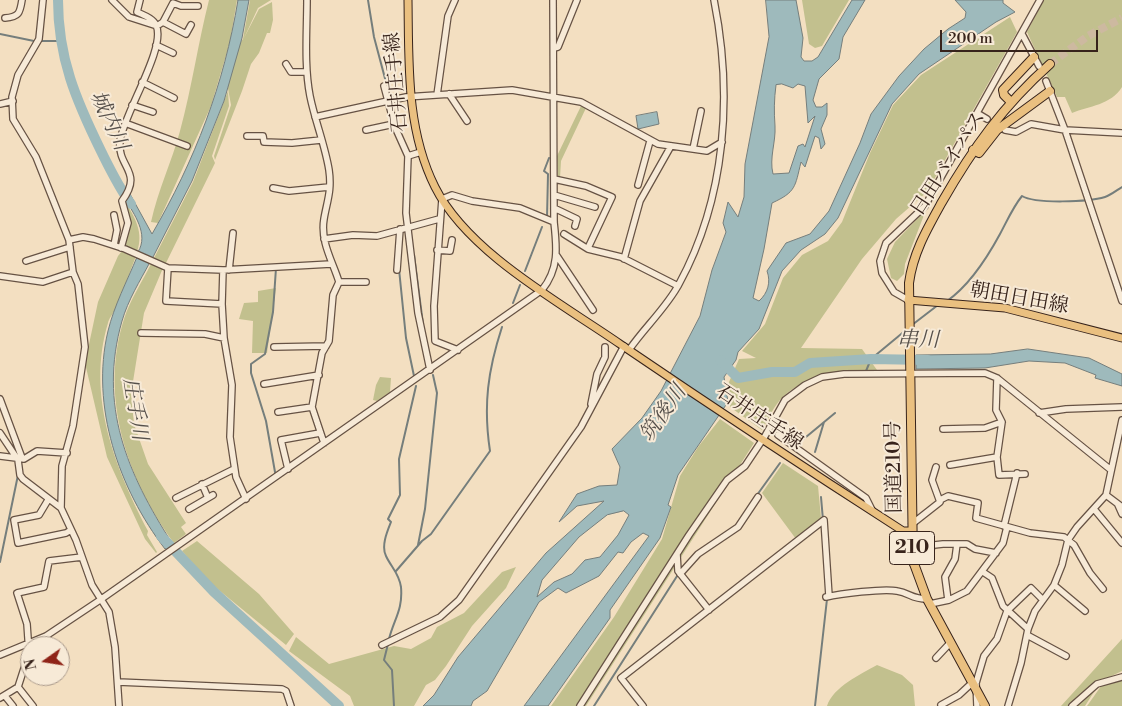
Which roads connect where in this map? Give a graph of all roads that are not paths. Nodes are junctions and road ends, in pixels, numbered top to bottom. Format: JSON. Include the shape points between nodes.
{"nodes":[{"id":1,"x":22,"y":0,"type":"edge"},
{"id":2,"x":43,"y":0,"type":"edge"},
{"id":3,"x":112,"y":0,"type":"edge"},
{"id":4,"x":140,"y":0,"type":"edge"},
{"id":5,"x":308,"y":0,"type":"edge"},
{"id":6,"x":408,"y":0,"type":"edge"},
{"id":7,"x":455,"y":0,"type":"edge"},
{"id":8,"x":553,"y":0,"type":"edge"},
{"id":9,"x":577,"y":0,"type":"edge"},
{"id":10,"x":714,"y":0,"type":"edge"},
{"id":11,"x":1040,"y":0,"type":"edge"},
{"id":12,"x":198,"y":6,"type":"dead end"},
{"id":13,"x":5,"y":18,"type":"dead end"},
{"id":14,"x":164,"y":22,"type":"junction"},
{"id":15,"x":191,"y":25,"type":"dead end"},
{"id":16,"x":157,"y":26,"type":"junction"},
{"id":17,"x":1022,"y":34,"type":"junction"},
{"id":18,"x":156,"y":45,"type":"junction"},
{"id":19,"x":554,"y":48,"type":"junction"},
{"id":20,"x":173,"y":53,"type":"dead end"},
{"id":21,"x":1034,"y":57,"type":"junction"},
{"id":22,"x":286,"y":64,"type":"dead end"},
{"id":23,"x":1050,"y":64,"type":"tunnel mouth"},
{"id":24,"x":1039,"y":66,"type":"dead end"},
{"id":25,"x":307,"y":72,"type":"junction"},
{"id":26,"x":1046,"y":81,"type":"dead end"},
{"id":27,"x":142,"y":82,"type":"junction"},
{"id":28,"x":384,"y":86,"type":"dead end"},
{"id":29,"x":1050,"y":91,"type":"junction"},
{"id":30,"x":449,"y":94,"type":"junction"},
{"id":31,"x":437,"y":95,"type":"junction"},
{"id":32,"x":411,"y":97,"type":"junction"},
{"id":33,"x":554,"y":97,"type":"junction"},
{"id":34,"x":174,"y":98,"type":"dead end"},
{"id":35,"x":13,"y":101,"type":"junction"},
{"id":36,"x":388,"y":102,"type":"junction"},
{"id":37,"x":1011,"y":102,"type":"junction"},
{"id":38,"x":0,"y":104,"type":"edge"},
{"id":39,"x":132,"y":105,"type":"junction"},
{"id":40,"x":701,"y":111,"type":"dead end"},
{"id":41,"x":153,"y":112,"type":"dead end"},
{"id":42,"x":977,"y":113,"type":"junction"},
{"id":43,"x":315,"y":117,"type":"junction"},
{"id":44,"x":987,"y":119,"type":"dead end"},
{"id":45,"x":467,"y":121,"type":"dead end"},
{"id":46,"x":125,"y":124,"type":"junction"},
{"id":47,"x":394,"y":124,"type":"junction"},
{"id":48,"x":366,"y":130,"type":"dead end"},
{"id":49,"x":1005,"y":130,"type":"dead end"},
{"id":50,"x":1065,"y":130,"type":"junction"},
{"id":51,"x":1122,"y":133,"type":"edge"},
{"id":52,"x":247,"y":136,"type":"dead end"},
{"id":53,"x":321,"y":140,"type":"junction"},
{"id":54,"x":650,"y":141,"type":"junction"},
{"id":55,"x":722,"y":142,"type":"junction"},
{"id":56,"x":187,"y":146,"type":"dead end"},
{"id":57,"x":672,"y":146,"type":"junction"},
{"id":58,"x":693,"y":149,"type":"junction"},
{"id":59,"x":973,"y":150,"type":"junction"},
{"id":60,"x":421,"y":152,"type":"junction"},
{"id":61,"x":408,"y":156,"type":"junction"},
{"id":62,"x":554,"y":179,"type":"junction"},
{"id":63,"x":638,"y":186,"type":"dead end"},
{"id":64,"x":329,"y":187,"type":"junction"},
{"id":65,"x":273,"y":188,"type":"dead end"},
{"id":66,"x":554,"y":195,"type":"junction"},
{"id":67,"x":442,"y":199,"type":"junction"},
{"id":68,"x":594,"y":207,"type":"dead end"},
{"id":69,"x":554,"y":208,"type":"junction"},
{"id":70,"x":114,"y":214,"type":"dead end"},
{"id":71,"x":439,"y":219,"type":"junction"},
{"id":72,"x":554,"y":222,"type":"junction"},
{"id":73,"x":408,"y":226,"type":"junction"},
{"id":74,"x":574,"y":226,"type":"dead end"},
{"id":75,"x":400,"y":229,"type":"junction"},
{"id":76,"x":233,"y":233,"type":"dead end"},
{"id":77,"x":564,"y":234,"type":"dead end"},
{"id":78,"x":324,"y":239,"type":"junction"},
{"id":79,"x":69,"y":240,"type":"junction"},
{"id":80,"x":452,"y":240,"type":"dead end"},
{"id":81,"x":114,"y":245,"type":"junction"},
{"id":82,"x":70,"y":247,"type":"junction"},
{"id":83,"x":123,"y":248,"type":"junction"},
{"id":84,"x":588,"y":248,"type":"junction"},
{"id":85,"x":437,"y":250,"type":"junction"},
{"id":86,"x":557,"y":256,"type":"junction"},
{"id":87,"x":624,"y":259,"type":"junction"},
{"id":88,"x":26,"y":261,"type":"dead end"},
{"id":89,"x":331,"y":264,"type":"junction"},
{"id":90,"x":165,"y":267,"type":"junction"},
{"id":91,"x":226,"y":270,"type":"junction"},
{"id":92,"x":397,"y":270,"type":"dead end"},
{"id":93,"x":73,"y":272,"type":"junction"},
{"id":94,"x":0,"y":276,"type":"edge"},
{"id":95,"x":339,"y":282,"type":"junction"},
{"id":96,"x":366,"y":282,"type":"dead end"},
{"id":97,"x":678,"y":286,"type":"junction"},
{"id":98,"x":542,"y":290,"type":"junction"},
{"id":99,"x":908,"y":300,"type":"junction"},
{"id":100,"x":1122,"y":301,"type":"edge"},
{"id":101,"x":222,"y":304,"type":"junction"},
{"id":102,"x":593,"y":310,"type":"dead end"},
{"id":103,"x":141,"y":333,"type":"dead end"},
{"id":104,"x":224,"y":338,"type":"junction"},
{"id":105,"x":1122,"y":338,"type":"edge"},
{"id":106,"x":425,"y":340,"type":"junction"},
{"id":107,"x":435,"y":341,"type":"junction"},
{"id":108,"x":326,"y":346,"type":"junction"},
{"id":109,"x":274,"y":347,"type":"dead end"},
{"id":110,"x":605,"y":347,"type":"dead end"},
{"id":111,"x":458,"y":350,"type":"junction"},
{"id":112,"x":629,"y":350,"type":"junction"},
{"id":113,"x":430,"y":370,"type":"junction"},
{"id":114,"x":910,"y":373,"type":"junction"},
{"id":115,"x":319,"y":376,"type":"junction"},
{"id":116,"x":997,"y":378,"type":"junction"},
{"id":117,"x":264,"y":384,"type":"dead end"},
{"id":118,"x":0,"y":399,"type":"edge"},
{"id":119,"x":1122,"y":407,"type":"edge"},
{"id":120,"x":312,"y":408,"type":"junction"},
{"id":121,"x":278,"y":412,"type":"dead end"},
{"id":122,"x":1039,"y":413,"type":"junction"},
{"id":123,"x":590,"y":414,"type":"junction"},
{"id":124,"x":1122,"y":420,"type":"edge"},
{"id":125,"x":1002,"y":422,"type":"junction"},
{"id":126,"x":943,"y":428,"type":"dead end"},
{"id":127,"x":0,"y":433,"type":"edge"},
{"id":128,"x":320,"y":433,"type":"junction"},
{"id":129,"x":778,"y":435,"type":"dead end"},
{"id":130,"x":759,"y":438,"type":"junction"},
{"id":131,"x":324,"y":443,"type":"junction"},
{"id":132,"x":67,"y":453,"type":"junction"},
{"id":133,"x":0,"y":456,"type":"edge"},
{"id":134,"x":996,"y":457,"type":"junction"},
{"id":135,"x":17,"y":458,"type":"junction"},
{"id":136,"x":950,"y":465,"type":"dead end"},
{"id":137,"x":936,"y":467,"type":"dead end"},
{"id":138,"x":234,"y":469,"type":"junction"},
{"id":139,"x":288,"y":469,"type":"junction"},
{"id":140,"x":1111,"y":470,"type":"junction"},
{"id":141,"x":1017,"y":473,"type":"junction"},
{"id":142,"x":1026,"y":474,"type":"dead end"},
{"id":143,"x":202,"y":484,"type":"junction"},
{"id":144,"x":1106,"y":495,"type":"junction"},
{"id":145,"x":758,"y":497,"type":"dead end"},
{"id":146,"x":176,"y":498,"type":"dead end"},
{"id":147,"x":246,"y":499,"type":"junction"},
{"id":148,"x":48,"y":500,"type":"junction"},
{"id":149,"x":940,"y":500,"type":"junction"},
{"id":150,"x":1120,"y":506,"type":"edge"},
{"id":151,"x":61,"y":508,"type":"junction"},
{"id":152,"x":189,"y":509,"type":"dead end"},
{"id":153,"x":1094,"y":509,"type":"junction"},
{"id":154,"x":873,"y":512,"type":"junction"},
{"id":155,"x":1122,"y":514,"type":"edge"},
{"id":156,"x":1006,"y":527,"type":"junction"},
{"id":157,"x":912,"y":528,"type":"junction"},
{"id":158,"x":70,"y":530,"type":"junction"},
{"id":159,"x":1068,"y":540,"type":"junction"},
{"id":160,"x":1122,"y":543,"type":"edge"},
{"id":161,"x":957,"y":544,"type":"junction"},
{"id":162,"x":996,"y":553,"type":"junction"},
{"id":163,"x":677,"y":554,"type":"junction"},
{"id":164,"x":82,"y":556,"type":"junction"},
{"id":165,"x":914,"y":564,"type":"junction"},
{"id":166,"x":679,"y":572,"type":"junction"},
{"id":167,"x":984,"y":572,"type":"junction"},
{"id":168,"x":1054,"y":585,"type":"junction"},
{"id":169,"x":1103,"y":589,"type":"dead end"},
{"id":170,"x":100,"y":600,"type":"junction"},
{"id":171,"x":948,"y":600,"type":"junction"},
{"id":172,"x":1042,"y":600,"type":"junction"},
{"id":173,"x":928,"y":601,"type":"junction"},
{"id":174,"x":709,"y":610,"type":"junction"},
{"id":175,"x":1007,"y":611,"type":"junction"},
{"id":176,"x":1084,"y":611,"type":"dead end"},
{"id":177,"x":1027,"y":632,"type":"junction"},
{"id":178,"x":28,"y":636,"type":"edge"},
{"id":179,"x":46,"y":636,"type":"edge"},
{"id":180,"x":951,"y":642,"type":"junction"},
{"id":181,"x":382,"y":645,"type":"dead end"},
{"id":182,"x":20,"y":648,"type":"edge"},
{"id":183,"x":0,"y":655,"type":"edge"},
{"id":184,"x":1066,"y":656,"type":"dead end"},
{"id":185,"x":936,"y":658,"type":"dead end"},
{"id":186,"x":1122,"y":677,"type":"edge"},
{"id":187,"x":20,"y":682,"type":"edge"},
{"id":188,"x":118,"y":682,"type":"junction"},
{"id":189,"x":974,"y":685,"type":"junction"},
{"id":190,"x":18,"y":688,"type":"junction"},
{"id":191,"x":3,"y":697,"type":"edge"},
{"id":192,"x":941,"y":705,"type":"edge"},
{"id":193,"x":13,"y":706,"type":"edge"},
{"id":194,"x":32,"y":706,"type":"edge"},
{"id":195,"x":119,"y":706,"type":"edge"},
{"id":196,"x":291,"y":706,"type":"edge"},
{"id":197,"x":580,"y":706,"type":"edge"},
{"id":198,"x":643,"y":706,"type":"edge"},
{"id":199,"x":976,"y":706,"type":"edge"},
{"id":200,"x":984,"y":706,"type":"edge"},
{"id":201,"x":1008,"y":706,"type":"edge"},
{"id":202,"x":1072,"y":706,"type":"edge"}],
"edges":[{"from":1,"to":13,"type":"street","via":[[20,14]]},
{"from":2,"to":35,"type":"street","via":[[38,41],[18,75]]},
{"from":3,"to":16,"type":"street","via":[[129,18]]},
{"from":4,"to":16,"type":"street","via":[[137,12]]},
{"from":5,"to":25,"type":"street"},
{"from":6,"to":32,"type":"main road","name":"石井庄手線"},
{"from":7,"to":31,"type":"street","via":[[448,16]]},
{"from":8,"to":19,"type":"street"},
{"from":9,"to":19,"type":"street","via":[[558,47]]},
{"from":10,"to":55,"type":"street","via":[[721,42]]},
{"from":11,"to":17,"type":"street"},
{"from":12,"to":14,"type":"street","via":[[173,3]]},
{"from":14,"to":15,"type":"street","via":[[186,34]]},
{"from":14,"to":16,"type":"street"},
{"from":16,"to":18,"type":"street"},
{"from":17,"to":21,"type":"street"},
{"from":17,"to":42,"type":"street"},
{"from":18,"to":20,"type":"street"},
{"from":18,"to":27,"type":"street"},
{"from":19,"to":33,"type":"street"},
{"from":21,"to":24,"type":"street"},
{"from":21,"to":37,"type":"highway","via":[[1003,90]]},
{"from":22,"to":25,"type":"street","via":[[291,72]]},
{"from":23,"to":37,"type":"highway","name":"日田バイパス","number":"210"},
{"from":25,"to":43,"type":"street"},
{"from":26,"to":29,"type":"street"},
{"from":27,"to":34,"type":"street"},
{"from":27,"to":39,"type":"street"},
{"from":28,"to":36,"type":"street"},
{"from":29,"to":50,"type":"street"},
{"from":29,"to":59,"type":"highway","via":[[997,130],[983,150],[979,153]]},
{"from":30,"to":31,"type":"street"},
{"from":30,"to":33,"type":"street","via":[[507,90]]},
{"from":30,"to":45,"type":"street"},
{"from":31,"to":32,"type":"street"},
{"from":32,"to":36,"type":"street"},
{"from":32,"to":60,"type":"main road","name":"石井庄手線"},
{"from":33,"to":54,"type":"street","via":[[581,102]]},
{"from":33,"to":62,"type":"street"},
{"from":35,"to":38,"type":"street"},
{"from":35,"to":79,"type":"street","via":[[13,118],[36,157]]},
{"from":36,"to":43,"type":"street"},
{"from":36,"to":47,"type":"street"},
{"from":37,"to":59,"type":"highway","name":"日田バイパス","number":"210"},
{"from":39,"to":41,"type":"street"},
{"from":39,"to":46,"type":"street"},
{"from":40,"to":58,"type":"street"},
{"from":42,"to":44,"type":"street"},
{"from":42,"to":99,"type":"street","via":[[926,206],[886,243],[880,261],[882,273],[894,292]]},
{"from":43,"to":53,"type":"street"},
{"from":46,"to":56,"type":"street"},
{"from":46,"to":83,"type":"street","via":[[120,149],[132,174],[129,192],[122,201],[128,223]]},
{"from":47,"to":48,"type":"street"},
{"from":47,"to":61,"type":"street"},
{"from":49,"to":50,"type":"street","via":[[1016,132],[1031,124]]},
{"from":50,"to":51,"type":"street"},
{"from":50,"to":100,"type":"street"},
{"from":52,"to":53,"type":"street","via":[[263,136],[264,142]]},
{"from":53,"to":64,"type":"street","via":[[329,170]]},
{"from":54,"to":57,"type":"street"},
{"from":54,"to":63,"type":"street"},
{"from":55,"to":58,"type":"street","via":[[707,151]]},
{"from":55,"to":97,"type":"street","via":[[708,220]]},
{"from":57,"to":58,"type":"street"},
{"from":57,"to":87,"type":"street","via":[[640,201]]},
{"from":59,"to":99,"type":"highway","name":"日田バイパス","number":"210","via":[[914,254]]},
{"from":60,"to":61,"type":"street"},
{"from":60,"to":67,"type":"main road","name":"石井庄手線"},
{"from":61,"to":73,"type":"street"},
{"from":62,"to":66,"type":"street"},
{"from":62,"to":84,"type":"street","via":[[586,186],[612,197]]},
{"from":64,"to":65,"type":"street","via":[[289,191]]},
{"from":64,"to":78,"type":"street"},
{"from":66,"to":68,"type":"street"},
{"from":66,"to":69,"type":"street"},
{"from":67,"to":71,"type":"street"},
{"from":67,"to":72,"type":"street","via":[[452,195],[520,208]]},
{"from":67,"to":98,"type":"main road","name":"石井庄手線","via":[[466,230],[492,254]]},
{"from":69,"to":72,"type":"street"},
{"from":69,"to":74,"type":"street","via":[[578,219]]},
{"from":70,"to":81,"type":"street"},
{"from":71,"to":73,"type":"street"},
{"from":71,"to":85,"type":"street"},
{"from":72,"to":86,"type":"street"},
{"from":73,"to":75,"type":"street"},
{"from":73,"to":106,"type":"street"},
{"from":75,"to":78,"type":"street","via":[[377,236]]},
{"from":75,"to":92,"type":"street"},
{"from":76,"to":91,"type":"street"},
{"from":77,"to":84,"type":"street"},
{"from":78,"to":89,"type":"street"},
{"from":79,"to":81,"type":"street","via":[[83,237]]},
{"from":79,"to":82,"type":"street"},
{"from":80,"to":85,"type":"street","via":[[450,251]]},
{"from":81,"to":83,"type":"street"},
{"from":82,"to":88,"type":"street"},
{"from":82,"to":93,"type":"street"},
{"from":83,"to":90,"type":"street"},
{"from":84,"to":87,"type":"street"},
{"from":85,"to":107,"type":"street"},
{"from":86,"to":98,"type":"street","via":[[554,270]]},
{"from":86,"to":102,"type":"street"},
{"from":87,"to":97,"type":"street"},
{"from":89,"to":91,"type":"street"},
{"from":89,"to":95,"type":"street"},
{"from":90,"to":91,"type":"street"},
{"from":90,"to":101,"type":"street","via":[[166,301]]},
{"from":91,"to":101,"type":"street"},
{"from":93,"to":94,"type":"street","via":[[43,282]]},
{"from":93,"to":132,"type":"street","via":[[83,314],[85,347],[83,374]]},
{"from":95,"to":96,"type":"street"},
{"from":95,"to":108,"type":"street","via":[[333,295],[332,324]]},
{"from":97,"to":112,"type":"street"},
{"from":98,"to":111,"type":"street"},
{"from":98,"to":112,"type":"main road","name":"石井庄手線"},
{"from":99,"to":105,"type":"main road","name":"朝田日田線","via":[[1004,308]]},
{"from":99,"to":114,"type":"highway","name":"国道210号","number":"210"},
{"from":101,"to":104,"type":"street"},
{"from":103,"to":104,"type":"street","via":[[205,334]]},
{"from":104,"to":138,"type":"street","via":[[231,370],[230,436]]},
{"from":106,"to":107,"type":"street"},
{"from":106,"to":113,"type":"street"},
{"from":107,"to":111,"type":"street"},
{"from":108,"to":109,"type":"street"},
{"from":108,"to":115,"type":"street"},
{"from":110,"to":123,"type":"street","via":[[606,357],[597,374]]},
{"from":111,"to":113,"type":"street"},
{"from":112,"to":123,"type":"street"},
{"from":112,"to":130,"type":"main road","name":"石井庄手線"},
{"from":113,"to":131,"type":"street"},
{"from":114,"to":116,"type":"street","via":[[985,373]]},
{"from":114,"to":130,"type":"street","via":[[844,374],[804,384],[785,400]]},
{"from":114,"to":157,"type":"highway","name":"国道210号","number":"210"},
{"from":115,"to":117,"type":"street"},
{"from":115,"to":120,"type":"street"},
{"from":116,"to":122,"type":"street"},
{"from":116,"to":125,"type":"street","via":[[996,410]]},
{"from":118,"to":135,"type":"street"},
{"from":119,"to":122,"type":"street","via":[[1066,408]]},
{"from":120,"to":121,"type":"street"},
{"from":120,"to":128,"type":"street"},
{"from":122,"to":140,"type":"street"},
{"from":123,"to":181,"type":"street","via":[[459,600],[440,617]]},
{"from":124,"to":140,"type":"street"},
{"from":125,"to":126,"type":"street","via":[[985,428]]},
{"from":125,"to":134,"type":"street"},
{"from":127,"to":135,"type":"street"},
{"from":128,"to":131,"type":"street"},
{"from":128,"to":139,"type":"street","via":[[281,440]]},
{"from":129,"to":154,"type":"street","via":[[866,498]]},
{"from":130,"to":154,"type":"main road","name":"石井庄手線"},
{"from":130,"to":163,"type":"street","via":[[745,466],[727,480]]},
{"from":131,"to":139,"type":"street"},
{"from":132,"to":135,"type":"street","via":[[37,451],[24,459]]},
{"from":132,"to":151,"type":"street","via":[[62,466]]},
{"from":133,"to":135,"type":"street"},
{"from":134,"to":136,"type":"street"},
{"from":134,"to":141,"type":"street","via":[[999,474]]},
{"from":135,"to":148,"type":"street","via":[[20,475]]},
{"from":137,"to":149,"type":"street","via":[[932,480]]},
{"from":138,"to":143,"type":"street"},
{"from":138,"to":147,"type":"street"},
{"from":139,"to":147,"type":"street"},
{"from":140,"to":144,"type":"street"},
{"from":141,"to":142,"type":"street"},
{"from":141,"to":156,"type":"street"},
{"from":143,"to":146,"type":"street"},
{"from":143,"to":152,"type":"street","via":[[210,496]]},
{"from":144,"to":150,"type":"street"},
{"from":144,"to":153,"type":"street"},
{"from":145,"to":166,"type":"street","via":[[738,527],[698,554]]},
{"from":147,"to":170,"type":"street"},
{"from":148,"to":151,"type":"street"},
{"from":148,"to":158,"type":"street","via":[[37,516],[14,520],[18,543]]},
{"from":149,"to":156,"type":"street","via":[[948,496],[978,503],[976,518]]},
{"from":149,"to":157,"type":"street"},
{"from":150,"to":155,"type":"street"},
{"from":151,"to":158,"type":"street"},
{"from":153,"to":159,"type":"street"},
{"from":153,"to":160,"type":"street"},
{"from":154,"to":157,"type":"main road","name":"石井庄手線","via":[[905,532]]},
{"from":156,"to":159,"type":"street"},
{"from":156,"to":162,"type":"street","via":[[1004,543]]},
{"from":157,"to":165,"type":"highway","name":"国道210号","number":"210"},
{"from":158,"to":164,"type":"street"},
{"from":159,"to":168,"type":"street"},
{"from":159,"to":169,"type":"street"},
{"from":161,"to":162,"type":"street"},
{"from":161,"to":165,"type":"street","via":[[934,545]]},
{"from":161,"to":171,"type":"street","via":[[955,559],[945,577]]},
{"from":162,"to":167,"type":"street","via":[[986,564]]},
{"from":163,"to":166,"type":"street"},
{"from":163,"to":197,"type":"street"},
{"from":164,"to":170,"type":"street"},
{"from":164,"to":178,"type":"street","via":[[49,561],[44,587],[17,593]]},
{"from":165,"to":173,"type":"highway","name":"国道210号","number":"210"},
{"from":166,"to":174,"type":"street"},
{"from":167,"to":171,"type":"street","via":[[966,591]]},
{"from":167,"to":175,"type":"street","via":[[992,578]]},
{"from":168,"to":172,"type":"street"},
{"from":168,"to":176,"type":"street"},
{"from":170,"to":179,"type":"street"},
{"from":170,"to":188,"type":"street","via":[[109,612],[112,625]]},
{"from":171,"to":173,"type":"street"},
{"from":172,"to":175,"type":"street","via":[[1031,588]]},
{"from":172,"to":177,"type":"street"},
{"from":173,"to":174,"type":"street","via":[[897,590],[828,597],[823,521]]},
{"from":173,"to":180,"type":"highway","name":"国道210号","number":"210"},
{"from":174,"to":198,"type":"street","via":[[621,678]]},
{"from":175,"to":177,"type":"street"},
{"from":175,"to":189,"type":"street","via":[[997,639],[984,656]]},
{"from":177,"to":184,"type":"street"},
{"from":177,"to":201,"type":"street","via":[[1022,663]]},
{"from":180,"to":185,"type":"street"},
{"from":180,"to":189,"type":"highway","name":"国道210号","number":"210"},
{"from":182,"to":183,"type":"street"},
{"from":186,"to":202,"type":"street","via":[[1097,684]]},
{"from":187,"to":190,"type":"street"},
{"from":188,"to":195,"type":"street"},
{"from":188,"to":196,"type":"street","via":[[282,689],[286,691]]},
{"from":189,"to":192,"type":"street"},
{"from":189,"to":199,"type":"street"},
{"from":189,"to":200,"type":"highway","name":"国道210号","number":"210"},
{"from":190,"to":191,"type":"street"},
{"from":190,"to":194,"type":"street"},
{"from":191,"to":193,"type":"street"}]}
